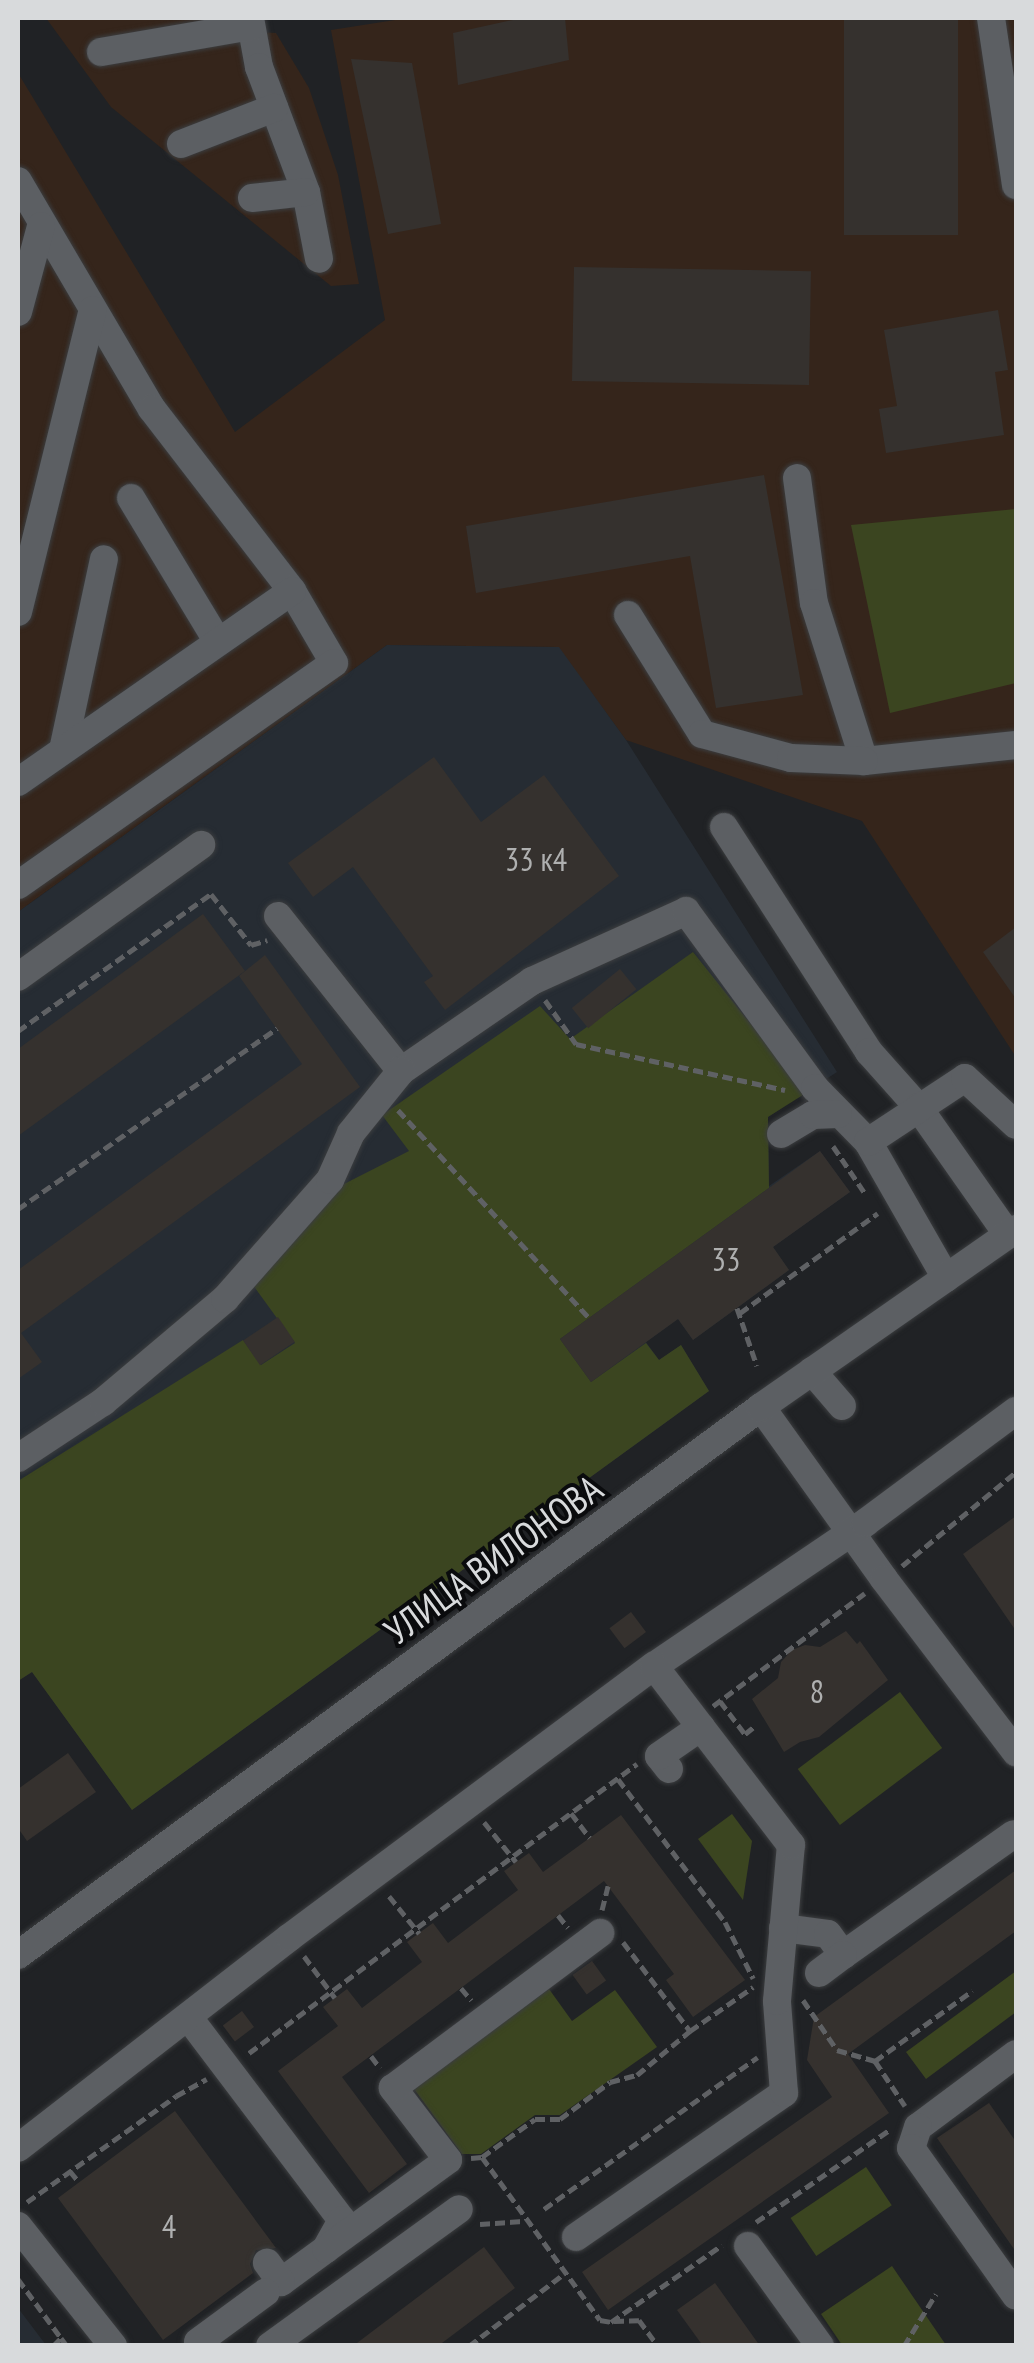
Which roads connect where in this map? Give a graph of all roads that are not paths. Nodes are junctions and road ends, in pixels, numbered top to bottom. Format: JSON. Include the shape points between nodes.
{"nodes":[{"id":1,"x":991,"y":18,"type":"edge"},
{"id":2,"x":251,"y":22,"type":"edge"},
{"id":3,"x":101,"y":52,"type":"dead end"},
{"id":4,"x":274,"y":108,"type":"junction"},
{"id":5,"x":181,"y":144,"type":"dead end"},
{"id":6,"x":18,"y":181,"type":"edge"},
{"id":7,"x":1016,"y":185,"type":"edge"},
{"id":8,"x":306,"y":192,"type":"junction"},
{"id":9,"x":252,"y":198,"type":"dead end"},
{"id":10,"x":41,"y":226,"type":"junction"},
{"id":11,"x":320,"y":259,"type":"dead end"},
{"id":12,"x":93,"y":310,"type":"junction"},
{"id":13,"x":18,"y":312,"type":"edge"},
{"id":14,"x":797,"y":478,"type":"dead end"},
{"id":15,"x":131,"y":498,"type":"dead end"},
{"id":16,"x":104,"y":559,"type":"dead end"},
{"id":17,"x":292,"y":590,"type":"junction"},
{"id":18,"x":18,"y":612,"type":"edge"},
{"id":19,"x":628,"y":615,"type":"dead end"},
{"id":20,"x":218,"y":642,"type":"junction"},
{"id":21,"x":1016,"y":745,"type":"edge"},
{"id":22,"x":63,"y":750,"type":"junction"},
{"id":23,"x":864,"y":760,"type":"junction"},
{"id":24,"x":18,"y":782,"type":"edge"},
{"id":25,"x":724,"y":827,"type":"dead end"},
{"id":26,"x":201,"y":844,"type":"dead end"},
{"id":27,"x":18,"y":884,"type":"edge"},
{"id":28,"x":284,"y":925,"type":"road end"},
{"id":29,"x":18,"y":977,"type":"edge"},
{"id":30,"x":393,"y":1082,"type":"junction"},
{"id":31,"x":918,"y":1107,"type":"junction"},
{"id":32,"x":838,"y":1114,"type":"junction"},
{"id":33,"x":1016,"y":1125,"type":"edge"},
{"id":34,"x":781,"y":1134,"type":"dead end"},
{"id":35,"x":868,"y":1142,"type":"junction"},
{"id":36,"x":1012,"y":1232,"type":"edge"},
{"id":37,"x":946,"y":1278,"type":"junction"},
{"id":38,"x":812,"y":1371,"type":"junction"},
{"id":39,"x":842,"y":1406,"type":"dead end"},
{"id":40,"x":761,"y":1407,"type":"junction"},
{"id":41,"x":1016,"y":1411,"type":"edge"},
{"id":42,"x":18,"y":1458,"type":"edge"},
{"id":43,"x":850,"y":1531,"type":"junction"},
{"id":44,"x":654,"y":1666,"type":"junction"},
{"id":45,"x":698,"y":1723,"type":"junction"},
{"id":46,"x":1016,"y":1752,"type":"edge"},
{"id":47,"x":674,"y":1759,"type":"dead end"},
{"id":48,"x":1014,"y":1834,"type":"edge"},
{"id":49,"x":600,"y":1923,"type":"road end"},
{"id":50,"x":784,"y":1928,"type":"junction"},
{"id":51,"x":18,"y":1955,"type":"edge"},
{"id":52,"x":843,"y":1955,"type":"junction"},
{"id":53,"x":819,"y":1972,"type":"dead end"},
{"id":54,"x":189,"y":2018,"type":"junction"},
{"id":55,"x":1016,"y":2054,"type":"edge"},
{"id":56,"x":18,"y":2148,"type":"edge"},
{"id":57,"x":459,"y":2209,"type":"dead end"},
{"id":58,"x":22,"y":2215,"type":"edge"},
{"id":59,"x":746,"y":2235,"type":"road end"},
{"id":60,"x":576,"y":2238,"type":"dead end"},
{"id":61,"x":326,"y":2248,"type":"junction"},
{"id":62,"x":267,"y":2263,"type":"dead end"},
{"id":63,"x":266,"y":2292,"type":"dead end"},
{"id":64,"x":1016,"y":2296,"type":"edge"},
{"id":65,"x":194,"y":2337,"type":"edge"},
{"id":66,"x":114,"y":2346,"type":"edge"},
{"id":67,"x":270,"y":2346,"type":"edge"},
{"id":68,"x":820,"y":2346,"type":"edge"}],
"edges":[{"from":1,"to":7,"type":"street"},
{"from":2,"to":3,"type":"street"},
{"from":2,"to":4,"type":"street"},
{"from":4,"to":5,"type":"street"},
{"from":4,"to":8,"type":"street"},
{"from":6,"to":10,"type":"street"},
{"from":8,"to":9,"type":"street"},
{"from":8,"to":11,"type":"street"},
{"from":10,"to":12,"type":"street"},
{"from":10,"to":13,"type":"street"},
{"from":12,"to":17,"type":"street","via":[[152,409]]},
{"from":12,"to":18,"type":"street"},
{"from":14,"to":23,"type":"street","via":[[814,603]]},
{"from":15,"to":20,"type":"street"},
{"from":16,"to":22,"type":"street"},
{"from":17,"to":20,"type":"street"},
{"from":17,"to":27,"type":"street","via":[[334,663]]},
{"from":19,"to":23,"type":"street","via":[[702,734],[791,758]]},
{"from":20,"to":22,"type":"street"},
{"from":21,"to":23,"type":"street"},
{"from":22,"to":24,"type":"street"},
{"from":25,"to":31,"type":"street","via":[[868,1052]]},
{"from":26,"to":29,"type":"street"},
{"from":28,"to":30,"type":"street"},
{"from":30,"to":32,"type":"street","via":[[532,981],[686,910]]},
{"from":30,"to":42,"type":"street","via":[[351,1133],[330,1180],[225,1299],[102,1402]]},
{"from":31,"to":33,"type":"street","via":[[964,1078]]},
{"from":31,"to":35,"type":"street"},
{"from":31,"to":36,"type":"street"},
{"from":32,"to":34,"type":"street","via":[[813,1115]]},
{"from":32,"to":35,"type":"street"},
{"from":35,"to":37,"type":"street"},
{"from":36,"to":37,"type":"street","name":"УЛИЦА ВИЛОНОВА"},
{"from":37,"to":38,"type":"street","name":"УЛИЦА ВИЛОНОВА"},
{"from":38,"to":39,"type":"street"},
{"from":38,"to":40,"type":"street","name":"УЛИЦА ВИЛОНОВА"},
{"from":40,"to":43,"type":"street"},
{"from":40,"to":51,"type":"street","name":"УЛИЦА ВИЛОНОВА"},
{"from":41,"to":43,"type":"street"},
{"from":43,"to":44,"type":"street"},
{"from":43,"to":46,"type":"street"},
{"from":44,"to":45,"type":"street"},
{"from":44,"to":54,"type":"street","via":[[617,1680]]},
{"from":45,"to":47,"type":"street"},
{"from":45,"to":50,"type":"street","via":[[791,1845]]},
{"from":48,"to":52,"type":"street"},
{"from":49,"to":61,"type":"street","via":[[393,2088],[448,2160]]},
{"from":50,"to":52,"type":"street","via":[[828,1934]]},
{"from":50,"to":60,"type":"street","via":[[778,2044],[784,2093]]},
{"from":52,"to":53,"type":"street"},
{"from":54,"to":56,"type":"street"},
{"from":54,"to":61,"type":"street","via":[[342,2220]]},
{"from":55,"to":64,"type":"street","via":[[915,2121],[911,2148]]},
{"from":57,"to":67,"type":"street"},
{"from":58,"to":66,"type":"street"},
{"from":59,"to":68,"type":"street"},
{"from":61,"to":62,"type":"street","via":[[280,2282]]},
{"from":63,"to":65,"type":"street"}]}
